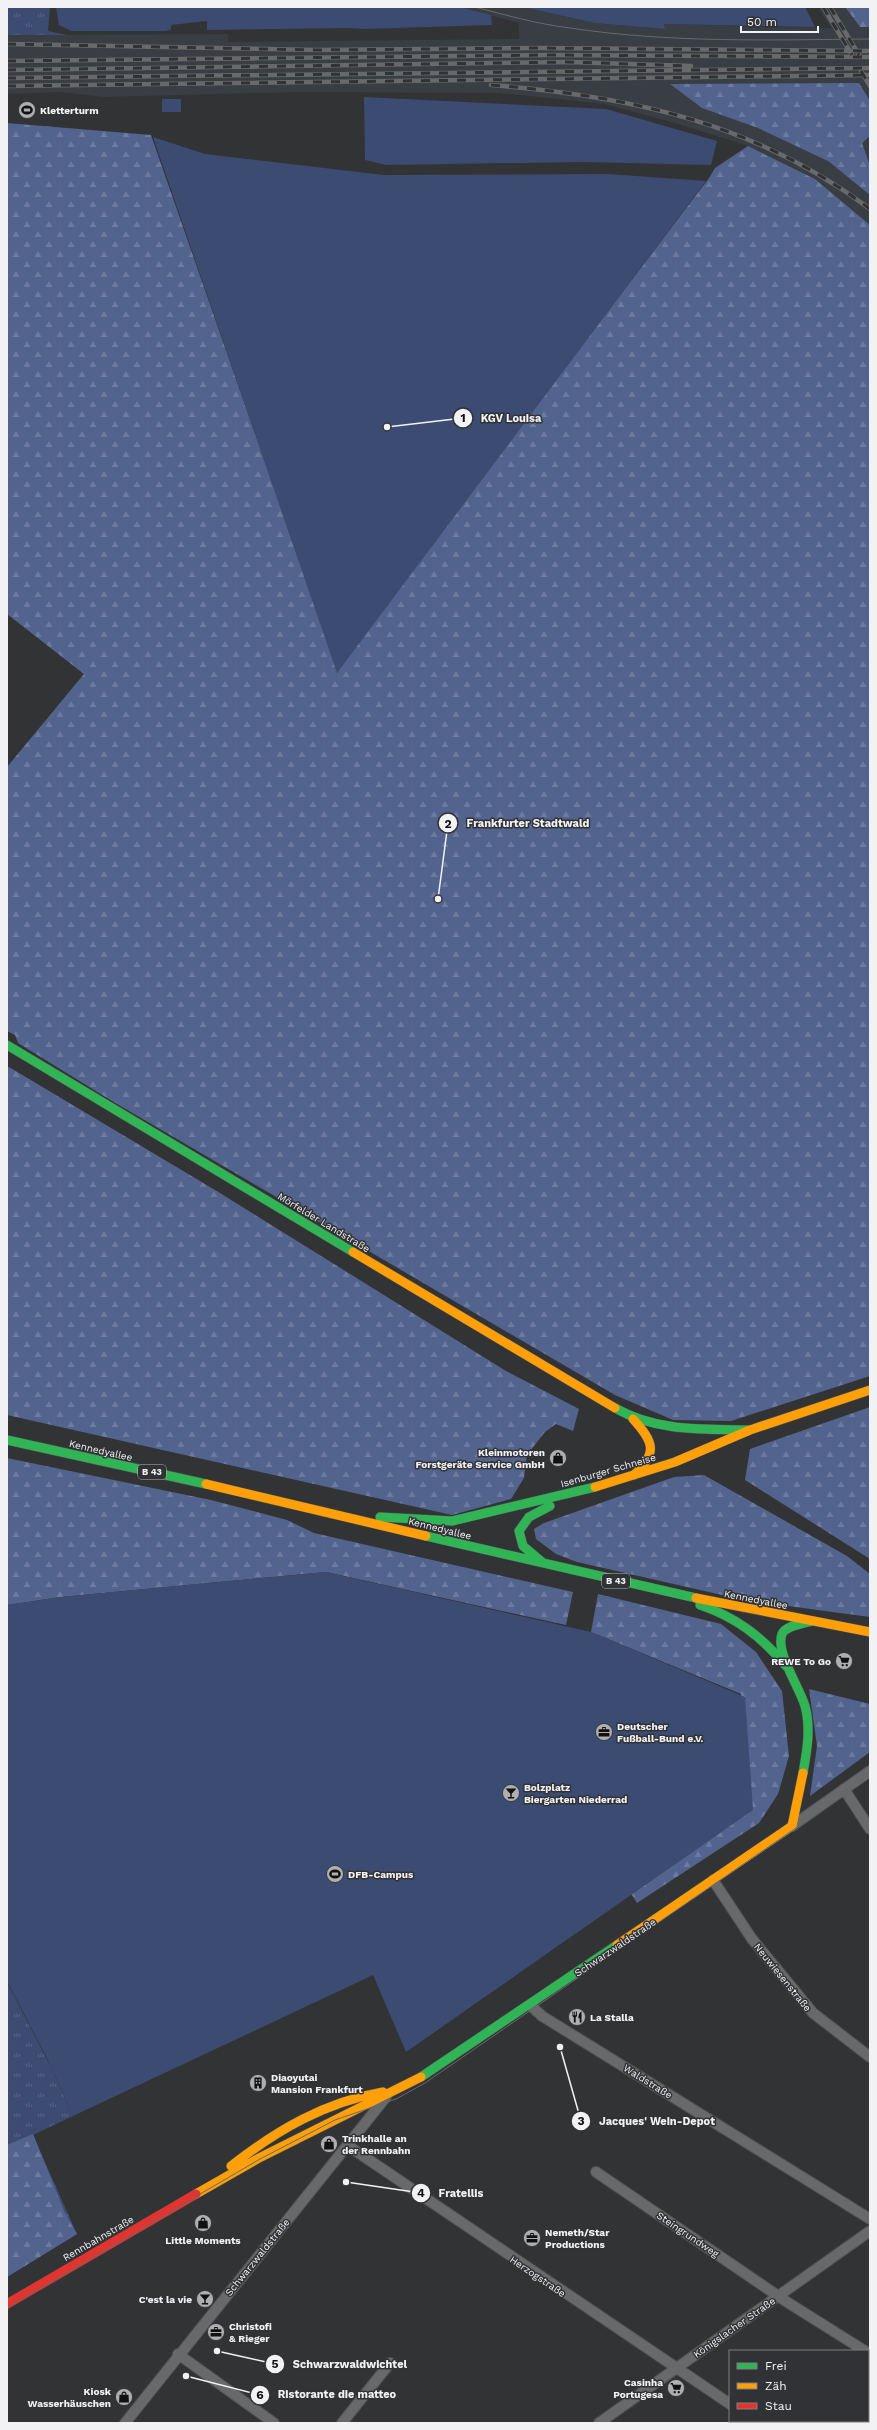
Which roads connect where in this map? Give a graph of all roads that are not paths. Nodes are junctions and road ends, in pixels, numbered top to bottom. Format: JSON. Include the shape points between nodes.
{"nodes":[{"id":1,"x":7,"y":1045,"type":"edge"},
{"id":2,"x":870,"y":1390,"type":"edge"},
{"id":3,"x":631,"y":1417,"type":"junction"},
{"id":4,"x":750,"y":1430,"type":"junction"},
{"id":5,"x":7,"y":1440,"type":"edge"},
{"id":6,"x":634,"y":1475,"type":"junction"},
{"id":7,"x":602,"y":1484,"type":"junction"},
{"id":8,"x":342,"y":1515,"type":"junction"},
{"id":9,"x":549,"y":1566,"type":"junction"},
{"id":10,"x":683,"y":1594,"type":"junction"},
{"id":11,"x":812,"y":1622,"type":"junction"},
{"id":12,"x":870,"y":1632,"type":"edge"},
{"id":13,"x":790,"y":1672,"type":"junction"},
{"id":14,"x":870,"y":1771,"type":"edge"},
{"id":15,"x":844,"y":1789,"type":"junction"},
{"id":16,"x":792,"y":1826,"type":"junction"},
{"id":17,"x":870,"y":1829,"type":"edge"},
{"id":18,"x":713,"y":1880,"type":"junction"},
{"id":19,"x":530,"y":2005,"type":"junction"},
{"id":20,"x":870,"y":2057,"type":"edge"},
{"id":21,"x":436,"y":2066,"type":"joint"},
{"id":22,"x":391,"y":2092,"type":"junction"},
{"id":23,"x":347,"y":2145,"type":"junction"},
{"id":24,"x":596,"y":2172,"type":"dead end"},
{"id":25,"x":201,"y":2191,"type":"junction"},
{"id":26,"x":870,"y":2218,"type":"edge"},
{"id":27,"x":870,"y":2231,"type":"edge"},
{"id":28,"x":780,"y":2295,"type":"junction"},
{"id":29,"x":7,"y":2304,"type":"edge"},
{"id":30,"x":863,"y":2350,"type":"edge"},
{"id":31,"x":178,"y":2354,"type":"junction"},
{"id":32,"x":390,"y":2363,"type":"dead end"},
{"id":33,"x":675,"y":2369,"type":"junction"},
{"id":34,"x":729,"y":2403,"type":"edge"},
{"id":35,"x":125,"y":2423,"type":"edge"},
{"id":36,"x":274,"y":2423,"type":"edge"},
{"id":37,"x":342,"y":2423,"type":"edge"},
{"id":38,"x":599,"y":2423,"type":"edge"}],
"edges":[{"from":1,"to":3,"type":"main road","name":"Mörfelder Landstraße"},
{"from":2,"to":4,"type":"main road","name":"Isenburger Schneise","number":"B 43"},
{"from":3,"to":4,"type":"main road","name":"Mörfelder Landstraße","via":[[670,1428]]},
{"from":3,"to":6,"type":"main road","name":"Mörfelder Landstraße","via":[[648,1435],[652,1445],[647,1461]]},
{"from":4,"to":6,"type":"main road","name":"Isenburger Schneise","number":"B 43","via":[[675,1462]]},
{"from":5,"to":8,"type":"main road","name":"Kennedyallee","number":"B 43"},
{"from":6,"to":7,"type":"main road","name":"Isenburger Schneise","number":"B 43"},
{"from":7,"to":8,"type":"main road","name":"Isenburger Schneise","number":"B 43","via":[[452,1521]]},
{"from":7,"to":9,"type":"main road","via":[[531,1513],[525,1519],[520,1532],[522,1544],[529,1553]]},
{"from":8,"to":9,"type":"main road","name":"Kennedyallee","number":"B 43"},
{"from":9,"to":10,"type":"main road","name":"Kennedyallee","number":"B 43"},
{"from":10,"to":11,"type":"main road","name":"Kennedyallee","number":"B 43"},
{"from":10,"to":13,"type":"main road","via":[[689,1602],[716,1610],[752,1629]]},
{"from":11,"to":12,"type":"main road","name":"Kennedyallee","number":"B 43"},
{"from":11,"to":13,"type":"main road","via":[[790,1627],[782,1635]]},
{"from":13,"to":16,"type":"main road","via":[[805,1707],[807,1733]]},
{"from":14,"to":15,"type":"street","name":"Schwarzwaldstraße"},
{"from":15,"to":16,"type":"street","name":"Schwarzwaldstraße"},
{"from":15,"to":17,"type":"street"},
{"from":16,"to":18,"type":"main road","name":"Schwarzwaldstraße"},
{"from":18,"to":19,"type":"main road","name":"Schwarzwaldstraße"},
{"from":18,"to":20,"type":"street","name":"Neuwiesenstraße","via":[[752,1939],[813,2013]]},
{"from":19,"to":21,"type":"main road","name":"Schwarzwaldstraße"},
{"from":19,"to":26,"type":"street","name":"Waldstraße","via":[[542,2016]]},
{"from":21,"to":22,"type":"main road","name":"Rennbahnstraße"},
{"from":22,"to":23,"type":"street","name":"Schwarzwaldstraße"},
{"from":22,"to":25,"type":"main road","name":"Rennbahnstraße","via":[[259,2158]]},
{"from":22,"to":25,"type":"main road","name":"Rennbahnstraße","via":[[350,2098],[313,2113],[257,2145]]},
{"from":23,"to":31,"type":"street","name":"Schwarzwaldstraße"},
{"from":23,"to":33,"type":"street","name":"Herzogstraße"},
{"from":24,"to":28,"type":"street","name":"Steingrundweg"},
{"from":25,"to":29,"type":"main road","name":"Rennbahnstraße"},
{"from":27,"to":28,"type":"street","name":"Königslacher Straße"},
{"from":28,"to":30,"type":"street","name":"Steingrundweg"},
{"from":28,"to":33,"type":"street","name":"Königslacher Straße"},
{"from":31,"to":35,"type":"street","name":"Schwarzwaldstraße"},
{"from":31,"to":36,"type":"street"},
{"from":32,"to":37,"type":"street"},
{"from":33,"to":34,"type":"street","name":"Herzogstraße"},
{"from":33,"to":38,"type":"street","name":"Königslacher Straße"}]}
